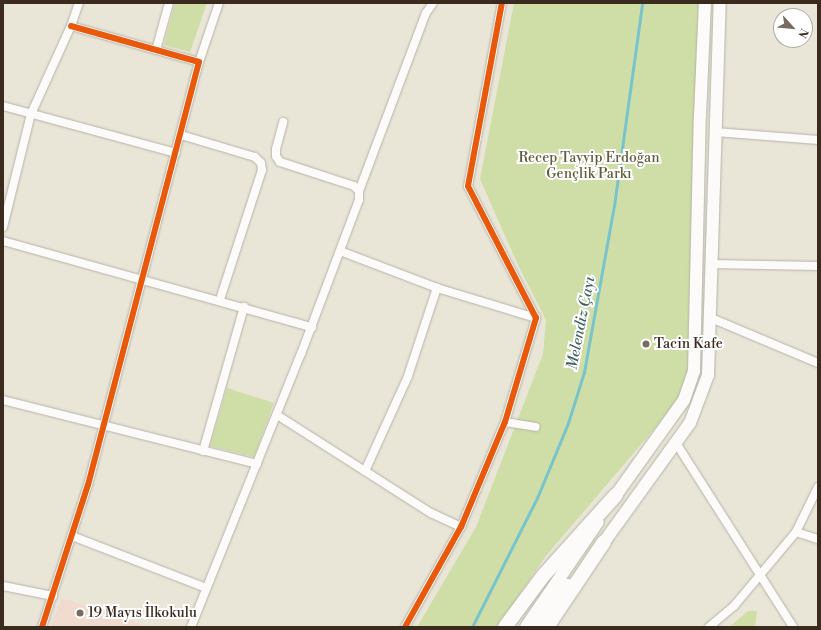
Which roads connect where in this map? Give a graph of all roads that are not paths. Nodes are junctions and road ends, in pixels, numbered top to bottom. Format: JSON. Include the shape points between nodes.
{"nodes":[{"id":1,"x":78,"y":3,"type":"edge"},
{"id":2,"x":169,"y":3,"type":"edge"},
{"id":3,"x":219,"y":3,"type":"edge"},
{"id":4,"x":433,"y":3,"type":"edge"},
{"id":5,"x":502,"y":3,"type":"edge"},
{"id":6,"x":705,"y":3,"type":"edge"},
{"id":7,"x":720,"y":3,"type":"edge"},
{"id":8,"x":71,"y":26,"type":"junction"},
{"id":9,"x":156,"y":50,"type":"junction"},
{"id":10,"x":199,"y":62,"type":"junction"},
{"id":11,"x":3,"y":106,"type":"edge"},
{"id":12,"x":31,"y":114,"type":"junction"},
{"id":13,"x":284,"y":122,"type":"dead end"},
{"id":14,"x":716,"y":132,"type":"junction"},
{"id":15,"x":181,"y":136,"type":"junction"},
{"id":16,"x":818,"y":140,"type":"edge"},
{"id":17,"x":176,"y":153,"type":"junction"},
{"id":18,"x":359,"y":191,"type":"junction"},
{"id":19,"x":3,"y":227,"type":"edge"},
{"id":20,"x":3,"y":241,"type":"edge"},
{"id":21,"x":340,"y":251,"type":"junction"},
{"id":22,"x":710,"y":264,"type":"junction"},
{"id":23,"x":818,"y":266,"type":"edge"},
{"id":24,"x":143,"y":278,"type":"junction"},
{"id":25,"x":437,"y":288,"type":"junction"},
{"id":26,"x":220,"y":299,"type":"junction"},
{"id":27,"x":244,"y":307,"type":"junction"},
{"id":28,"x":536,"y":318,"type":"junction"},
{"id":29,"x":711,"y":318,"type":"junction"},
{"id":30,"x":312,"y":327,"type":"junction"},
{"id":31,"x":818,"y":363,"type":"edge"},
{"id":32,"x":3,"y":400,"type":"edge"},
{"id":33,"x":277,"y":415,"type":"junction"},
{"id":34,"x":505,"y":422,"type":"junction"},
{"id":35,"x":103,"y":427,"type":"junction"},
{"id":36,"x":536,"y":427,"type":"dead end"},
{"id":37,"x":676,"y":443,"type":"junction"},
{"id":38,"x":203,"y":451,"type":"junction"},
{"id":39,"x":257,"y":464,"type":"junction"},
{"id":40,"x":365,"y":472,"type":"junction"},
{"id":41,"x":818,"y":487,"type":"edge"},
{"id":42,"x":616,"y":495,"type":"junction"},
{"id":43,"x":461,"y":527,"type":"junction"},
{"id":44,"x":796,"y":532,"type":"junction"},
{"id":45,"x":72,"y":536,"type":"junction"},
{"id":46,"x":818,"y":540,"type":"edge"},
{"id":47,"x":604,"y":542,"type":"junction"},
{"id":48,"x":760,"y":576,"type":"junction"},
{"id":49,"x":3,"y":586,"type":"edge"},
{"id":50,"x":206,"y":588,"type":"junction"},
{"id":51,"x":53,"y":596,"type":"junction"},
{"id":52,"x":42,"y":627,"type":"edge"},
{"id":53,"x":191,"y":627,"type":"edge"},
{"id":54,"x":405,"y":627,"type":"edge"},
{"id":55,"x":505,"y":627,"type":"edge"},
{"id":56,"x":526,"y":627,"type":"edge"},
{"id":57,"x":537,"y":627,"type":"edge"},
{"id":58,"x":547,"y":627,"type":"edge"},
{"id":59,"x":709,"y":627,"type":"edge"},
{"id":60,"x":793,"y":627,"type":"edge"}],
"edges":[{"from":1,"to":8,"type":"street"},
{"from":2,"to":9,"type":"street"},
{"from":3,"to":10,"type":"street"},
{"from":4,"to":18,"type":"street","via":[[426,12]]},
{"from":5,"to":28,"type":"street","via":[[468,186]]},
{"from":6,"to":42,"type":"main road","via":[[699,132],[694,371],[684,400]]},
{"from":7,"to":14,"type":"main road"},
{"from":8,"to":9,"type":"street"},
{"from":8,"to":12,"type":"street"},
{"from":9,"to":10,"type":"street"},
{"from":10,"to":15,"type":"street"},
{"from":11,"to":12,"type":"street"},
{"from":12,"to":17,"type":"street"},
{"from":12,"to":19,"type":"street"},
{"from":13,"to":18,"type":"street","via":[[276,149],[276,156],[280,162],[344,182]]},
{"from":14,"to":16,"type":"street"},
{"from":14,"to":22,"type":"main road"},
{"from":15,"to":17,"type":"street"},
{"from":15,"to":26,"type":"street","via":[[255,157],[261,163],[262,170]]},
{"from":17,"to":24,"type":"street"},
{"from":18,"to":21,"type":"street","via":[[359,200]]},
{"from":20,"to":24,"type":"street"},
{"from":21,"to":25,"type":"street"},
{"from":21,"to":30,"type":"street"},
{"from":22,"to":23,"type":"street"},
{"from":22,"to":29,"type":"main road"},
{"from":24,"to":26,"type":"street"},
{"from":24,"to":35,"type":"street"},
{"from":25,"to":28,"type":"street"},
{"from":25,"to":40,"type":"street","via":[[408,376]]},
{"from":26,"to":27,"type":"street"},
{"from":27,"to":30,"type":"street"},
{"from":27,"to":38,"type":"street"},
{"from":28,"to":34,"type":"street"},
{"from":29,"to":31,"type":"street"},
{"from":29,"to":37,"type":"main road","via":[[708,375],[690,423]]},
{"from":30,"to":33,"type":"street"},
{"from":32,"to":35,"type":"street"},
{"from":33,"to":39,"type":"street"},
{"from":33,"to":40,"type":"street"},
{"from":34,"to":36,"type":"street"},
{"from":34,"to":43,"type":"street"},
{"from":35,"to":38,"type":"street"},
{"from":35,"to":45,"type":"street"},
{"from":37,"to":47,"type":"main road"},
{"from":37,"to":48,"type":"street"},
{"from":38,"to":39,"type":"street"},
{"from":39,"to":50,"type":"street"},
{"from":40,"to":43,"type":"street","via":[[430,513]]},
{"from":41,"to":44,"type":"street"},
{"from":42,"to":55,"type":"highway","via":[[542,576]]},
{"from":42,"to":56,"type":"main road"},
{"from":43,"to":54,"type":"street"},
{"from":44,"to":46,"type":"street"},
{"from":44,"to":48,"type":"street"},
{"from":45,"to":50,"type":"street"},
{"from":45,"to":51,"type":"street"},
{"from":47,"to":57,"type":"main road"},
{"from":47,"to":58,"type":"highway"},
{"from":48,"to":59,"type":"street","via":[[734,606]]},
{"from":48,"to":60,"type":"street"},
{"from":49,"to":51,"type":"street"},
{"from":50,"to":53,"type":"street"},
{"from":51,"to":52,"type":"street"}]}
